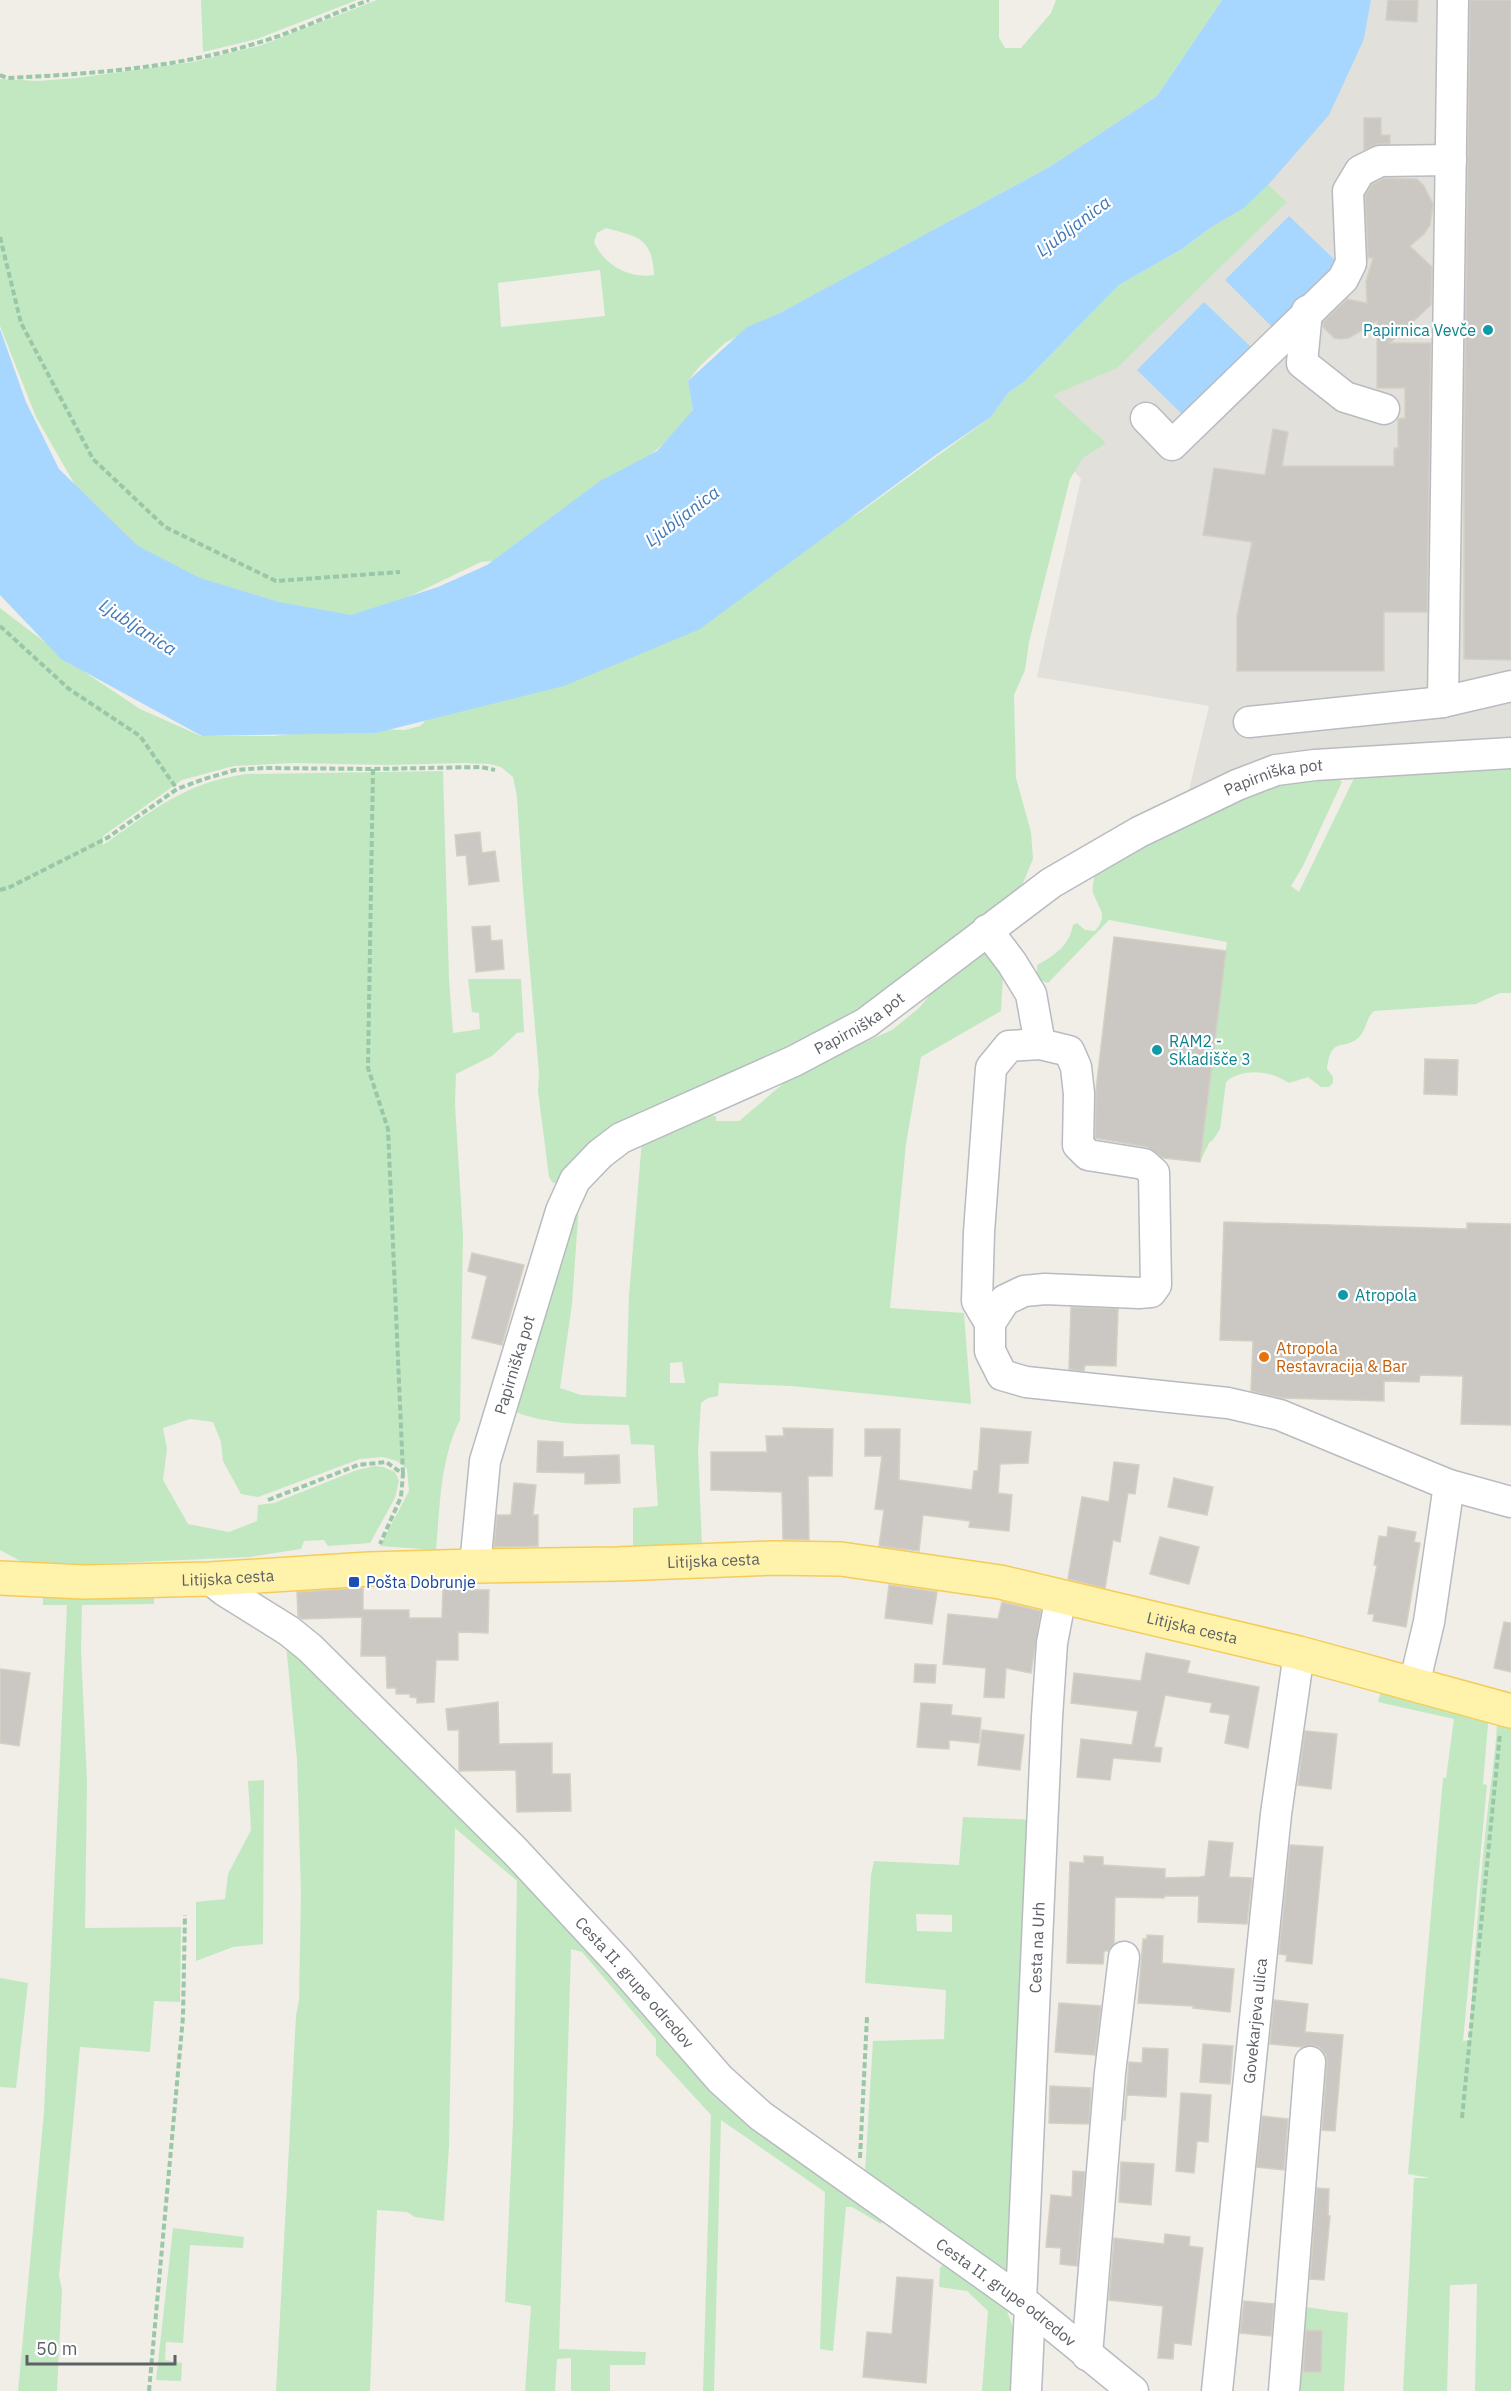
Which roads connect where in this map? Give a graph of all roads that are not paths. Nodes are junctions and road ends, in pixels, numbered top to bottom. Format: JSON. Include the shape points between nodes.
{"nodes":[{"id":1,"x":1453,"y":0,"type":"edge"},
{"id":2,"x":1451,"y":160,"type":"junction"},
{"id":3,"x":1307,"y":311,"type":"junction"},
{"id":4,"x":1384,"y":409,"type":"dead end"},
{"id":5,"x":1146,"y":418,"type":"dead end"},
{"id":6,"x":1511,"y":686,"type":"edge"},
{"id":7,"x":1443,"y":702,"type":"junction"},
{"id":8,"x":1249,"y":722,"type":"dead end"},
{"id":9,"x":1511,"y":753,"type":"edge"},
{"id":10,"x":987,"y":930,"type":"junction"},
{"id":11,"x":1040,"y":1044,"type":"junction"},
{"id":12,"x":990,"y":1323,"type":"junction"},
{"id":13,"x":1449,"y":1485,"type":"junction"},
{"id":14,"x":1511,"y":1502,"type":"edge"},
{"id":15,"x":475,"y":1566,"type":"junction"},
{"id":16,"x":0,"y":1578,"type":"edge"},
{"id":17,"x":210,"y":1579,"type":"junction"},
{"id":18,"x":1060,"y":1596,"type":"junction"},
{"id":19,"x":1299,"y":1653,"type":"junction"},
{"id":20,"x":1414,"y":1685,"type":"junction"},
{"id":21,"x":1507,"y":1710,"type":"edge"},
{"id":22,"x":1124,"y":1957,"type":"dead end"},
{"id":23,"x":1310,"y":2062,"type":"dead end"},
{"id":24,"x":1026,"y":2304,"type":"junction"},
{"id":25,"x":1087,"y":2355,"type":"junction"},
{"id":26,"x":1026,"y":2391,"type":"edge"},
{"id":27,"x":1133,"y":2391,"type":"edge"},
{"id":28,"x":1217,"y":2391,"type":"edge"},
{"id":29,"x":1284,"y":2391,"type":"edge"}],
"edges":[{"from":1,"to":2,"type":"street"},
{"from":2,"to":3,"type":"street","via":[[1380,161],[1360,171],[1348,191],[1351,263],[1343,279]]},
{"from":2,"to":7,"type":"street"},
{"from":3,"to":4,"type":"street","via":[[1302,363],[1345,397]]},
{"from":3,"to":5,"type":"street","via":[[1172,446]]},
{"from":6,"to":7,"type":"street"},
{"from":7,"to":8,"type":"street"},
{"from":9,"to":10,"type":"street","name":"Papirniška pot","via":[[1276,770],[1139,832],[1051,883]]},
{"from":10,"to":11,"type":"street","via":[[1031,994]]},
{"from":10,"to":15,"type":"street","name":"Papirniška pot","via":[[866,1023],[784,1065],[621,1138],[575,1180],[561,1211],[485,1461]]},
{"from":11,"to":12,"type":"street","via":[[1009,1046],[991,1068],[977,1301]]},
{"from":11,"to":12,"type":"street","via":[[1069,1051],[1076,1067],[1078,1145],[1083,1152],[1144,1164],[1154,1173],[1156,1285],[1151,1292],[1139,1293],[1024,1291],[1005,1300]]},
{"from":12,"to":13,"type":"street","via":[[990,1352],[1002,1375],[1026,1382],[1228,1403],[1281,1415]]},
{"from":13,"to":14,"type":"street"},
{"from":13,"to":20,"type":"street","via":[[1429,1622]]},
{"from":15,"to":17,"type":"main road","name":"Litijska cesta"},
{"from":15,"to":18,"type":"main road","name":"Litijska cesta","via":[[841,1559],[1000,1582]]},
{"from":16,"to":17,"type":"main road","name":"Litijska cesta","via":[[84,1582]]},
{"from":17,"to":24,"type":"street","name":"Cesta II. grupe odredov","via":[[310,1648],[514,1850],[720,2079],[761,2116]]},
{"from":18,"to":19,"type":"main road","name":"Litijska cesta"},
{"from":18,"to":24,"type":"street","name":"Cesta na Urh","via":[[1047,1717]]},
{"from":19,"to":20,"type":"main road","name":"Litijska cesta"},
{"from":19,"to":28,"type":"street","name":"Govekarjeva ulica","via":[[1276,1814]]},
{"from":20,"to":21,"type":"main road","name":"Litijska cesta"},
{"from":22,"to":25,"type":"street","name":"Cesta II. grupe odredov","via":[[1110,2073]]},
{"from":23,"to":29,"type":"street"},
{"from":24,"to":25,"type":"street","name":"Cesta II. grupe odredov"},
{"from":24,"to":26,"type":"street","name":"Cesta na Urh"},
{"from":25,"to":27,"type":"street","name":"Cesta II. grupe odredov"}]}
